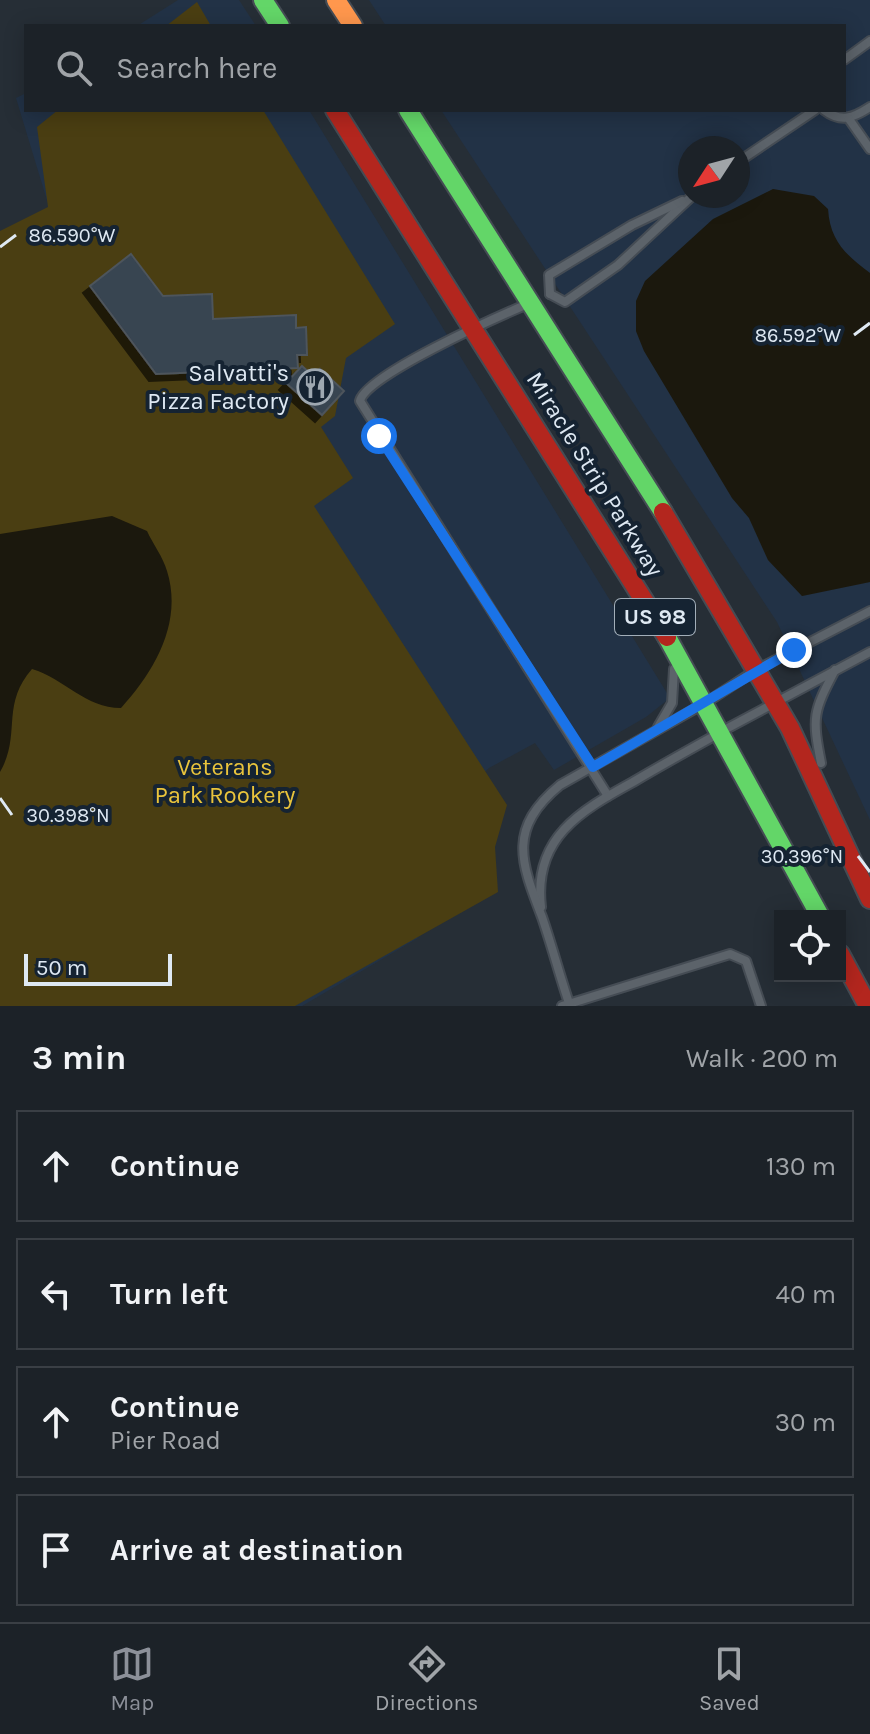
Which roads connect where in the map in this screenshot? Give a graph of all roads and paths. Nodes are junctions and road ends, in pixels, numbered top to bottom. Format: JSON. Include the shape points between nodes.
{"nodes":[{"id":1,"x":263,"y":0,"type":"edge"},
{"id":2,"x":336,"y":0,"type":"edge"},
{"id":3,"x":279,"y":24,"type":"edge"},
{"id":4,"x":352,"y":24,"type":"edge"},
{"id":5,"x":870,"y":41,"type":"edge"},
{"id":6,"x":846,"y":59,"type":"edge"},
{"id":7,"x":870,"y":107,"type":"edge"},
{"id":8,"x":336,"y":112,"type":"edge"},
{"id":9,"x":409,"y":112,"type":"edge"},
{"id":10,"x":812,"y":112,"type":"edge"},
{"id":11,"x":827,"y":112,"type":"edge"},
{"id":12,"x":849,"y":119,"type":"junction"},
{"id":13,"x":870,"y":149,"type":"edge"},
{"id":14,"x":750,"y":154,"type":"edge"},
{"id":15,"x":678,"y":203,"type":"edge"},
{"id":16,"x":679,"y":208,"type":"edge"},
{"id":17,"x":550,"y":294,"type":"junction"},
{"id":18,"x":530,"y":303,"type":"junction"},
{"id":19,"x":475,"y":327,"type":"junction"},
{"id":20,"x":870,"y":611,"type":"edge"},
{"id":21,"x":674,"y":648,"type":"junction"},
{"id":22,"x":870,"y":652,"type":"edge"},
{"id":23,"x":756,"y":670,"type":"junction"},
{"id":24,"x":835,"y":670,"type":"junction"},
{"id":25,"x":774,"y":701,"type":"junction"},
{"id":26,"x":705,"y":703,"type":"junction"},
{"id":27,"x":653,"y":732,"type":"junction"},
{"id":28,"x":721,"y":732,"type":"junction"},
{"id":29,"x":593,"y":767,"type":"junction"},
{"id":30,"x":608,"y":796,"type":"junction"},
{"id":31,"x":829,"y":808,"type":"junction"},
{"id":32,"x":870,"y":899,"type":"edge"},
{"id":33,"x":817,"y":910,"type":"edge"},
{"id":34,"x":542,"y":917,"type":"junction"},
{"id":35,"x":846,"y":965,"type":"edge"},
{"id":36,"x":567,"y":1005,"type":"edge"},
{"id":37,"x":761,"y":1006,"type":"edge"},
{"id":38,"x":868,"y":1006,"type":"edge"}],
"edges":[{"from":1,"to":3,"type":"highway"},
{"from":2,"to":4,"type":"highway"},
{"from":5,"to":6,"type":"lane"},
{"from":7,"to":12,"type":"lane"},
{"from":8,"to":19,"type":"highway","name":"Miracle Strip Parkway","number":"US 98"},
{"from":9,"to":18,"type":"highway","name":"Miracle Strip Parkway","number":"US 98"},
{"from":10,"to":14,"type":"lane"},
{"from":11,"to":12,"type":"lane"},
{"from":12,"to":13,"type":"lane"},
{"from":15,"to":17,"type":"lane","via":[[549,275]]},
{"from":16,"to":17,"type":"lane","via":[[618,265],[565,302]]},
{"from":17,"to":18,"type":"lane"},
{"from":18,"to":19,"type":"lane"},
{"from":18,"to":23,"type":"highway","name":"Miracle Strip Parkway","number":"US 98","via":[[684,545]]},
{"from":19,"to":21,"type":"highway","name":"Miracle Strip Parkway","number":"US 98"},
{"from":19,"to":29,"type":"lane","via":[[387,375],[366,389],[360,401]]},
{"from":20,"to":23,"type":"lane"},
{"from":21,"to":26,"type":"highway","name":"Miracle Strip Parkway","number":"US 98"},
{"from":21,"to":27,"type":"lane","via":[[672,703]]},
{"from":22,"to":24,"type":"lane"},
{"from":23,"to":25,"type":"highway","name":"Miracle Strip Parkway","number":"US 98"},
{"from":23,"to":26,"type":"lane"},
{"from":24,"to":25,"type":"lane"},
{"from":24,"to":31,"type":"lane","via":[[815,708],[814,728]]},
{"from":25,"to":28,"type":"lane"},
{"from":25,"to":31,"type":"highway","name":"Miracle Strip Parkway","number":"US 98"},
{"from":26,"to":27,"type":"lane"},
{"from":26,"to":28,"type":"highway","name":"Miracle Strip Parkway","number":"US 98"},
{"from":27,"to":29,"type":"lane"},
{"from":28,"to":30,"type":"lane"},
{"from":28,"to":33,"type":"highway","name":"Miracle Strip Parkway","number":"US 98"},
{"from":29,"to":30,"type":"lane"},
{"from":29,"to":34,"type":"lane","via":[[548,795],[528,823],[522,865]]},
{"from":30,"to":34,"type":"lane","via":[[578,813],[549,851],[539,896]]},
{"from":31,"to":32,"type":"highway","name":"Miracle Strip Parkway","number":"US 98"},
{"from":34,"to":36,"type":"lane"},
{"from":35,"to":38,"type":"highway"},
{"from":36,"to":37,"type":"lane","via":[[730,954],[746,961]]}]}
